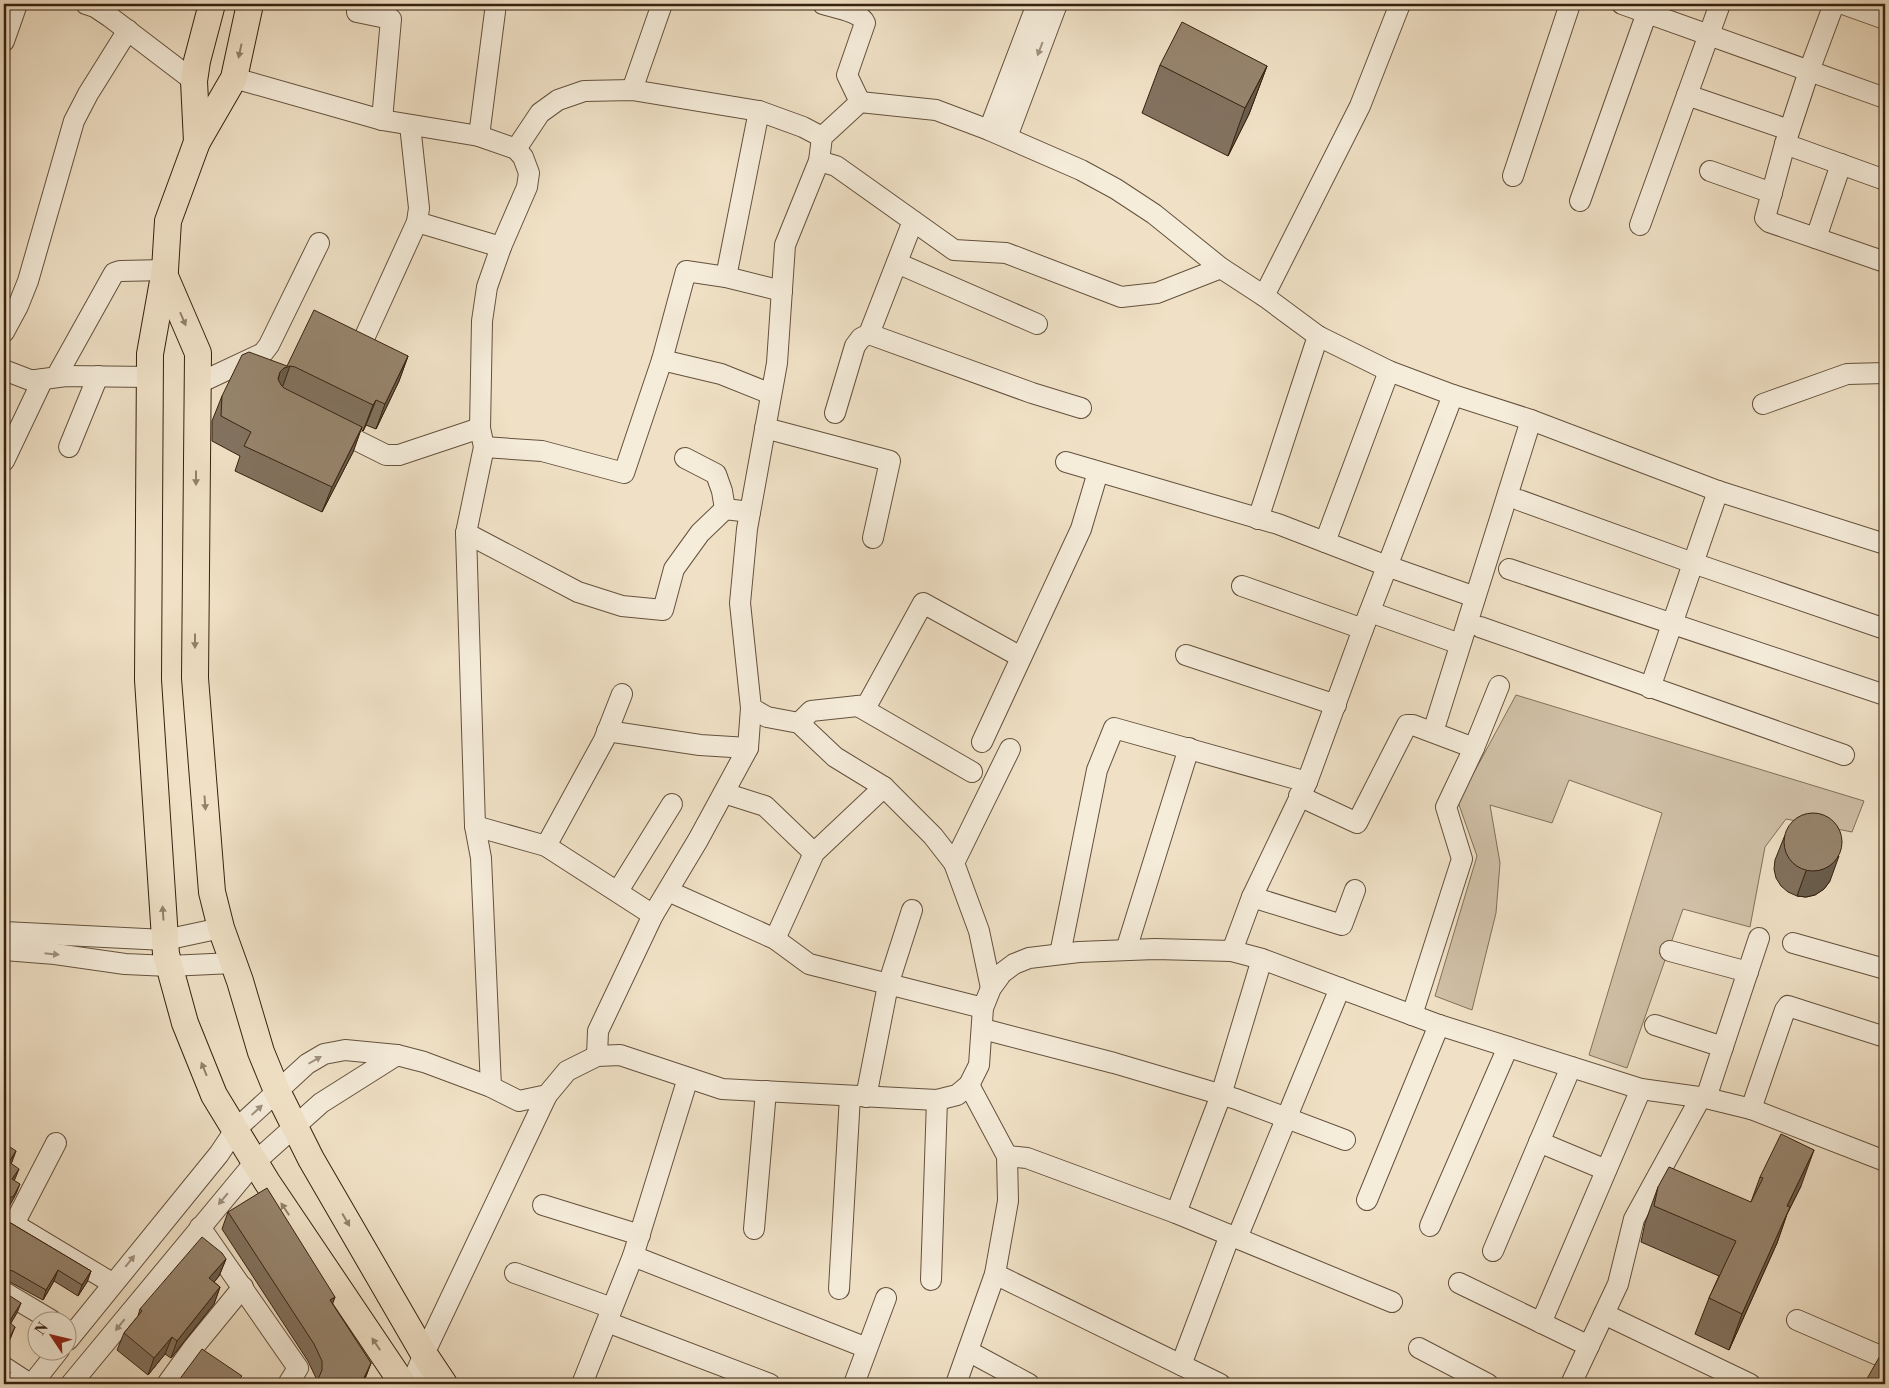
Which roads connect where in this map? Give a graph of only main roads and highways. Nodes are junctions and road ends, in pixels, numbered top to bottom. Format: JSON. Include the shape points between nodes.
{"nodes":[{"id":1,"x":212,"y":4,"type":"edge"},
{"id":2,"x":250,"y":4,"type":"edge"},
{"id":3,"x":197,"y":142,"type":"junction"},
{"id":4,"x":164,"y":272,"type":"junction"},
{"id":5,"x":403,"y":1384,"type":"edge"},
{"id":6,"x":444,"y":1384,"type":"edge"}],
"edges":[{"from":1,"to":3,"type":"main road","via":[[194,82]]},
{"from":2,"to":3,"type":"main road","one_way":true,"via":[[234,78]]},
{"from":3,"to":4,"type":"main road","via":[[168,221]]},
{"from":5,"to":4,"type":"main road","one_way":true,"via":[[214,1095],[185,1023],[169,966],[148,680],[150,354]]},
{"from":4,"to":6,"type":"main road","one_way":true,"via":[[198,353],[195,678],[212,892],[221,928],[261,1052],[294,1127]]}]}
